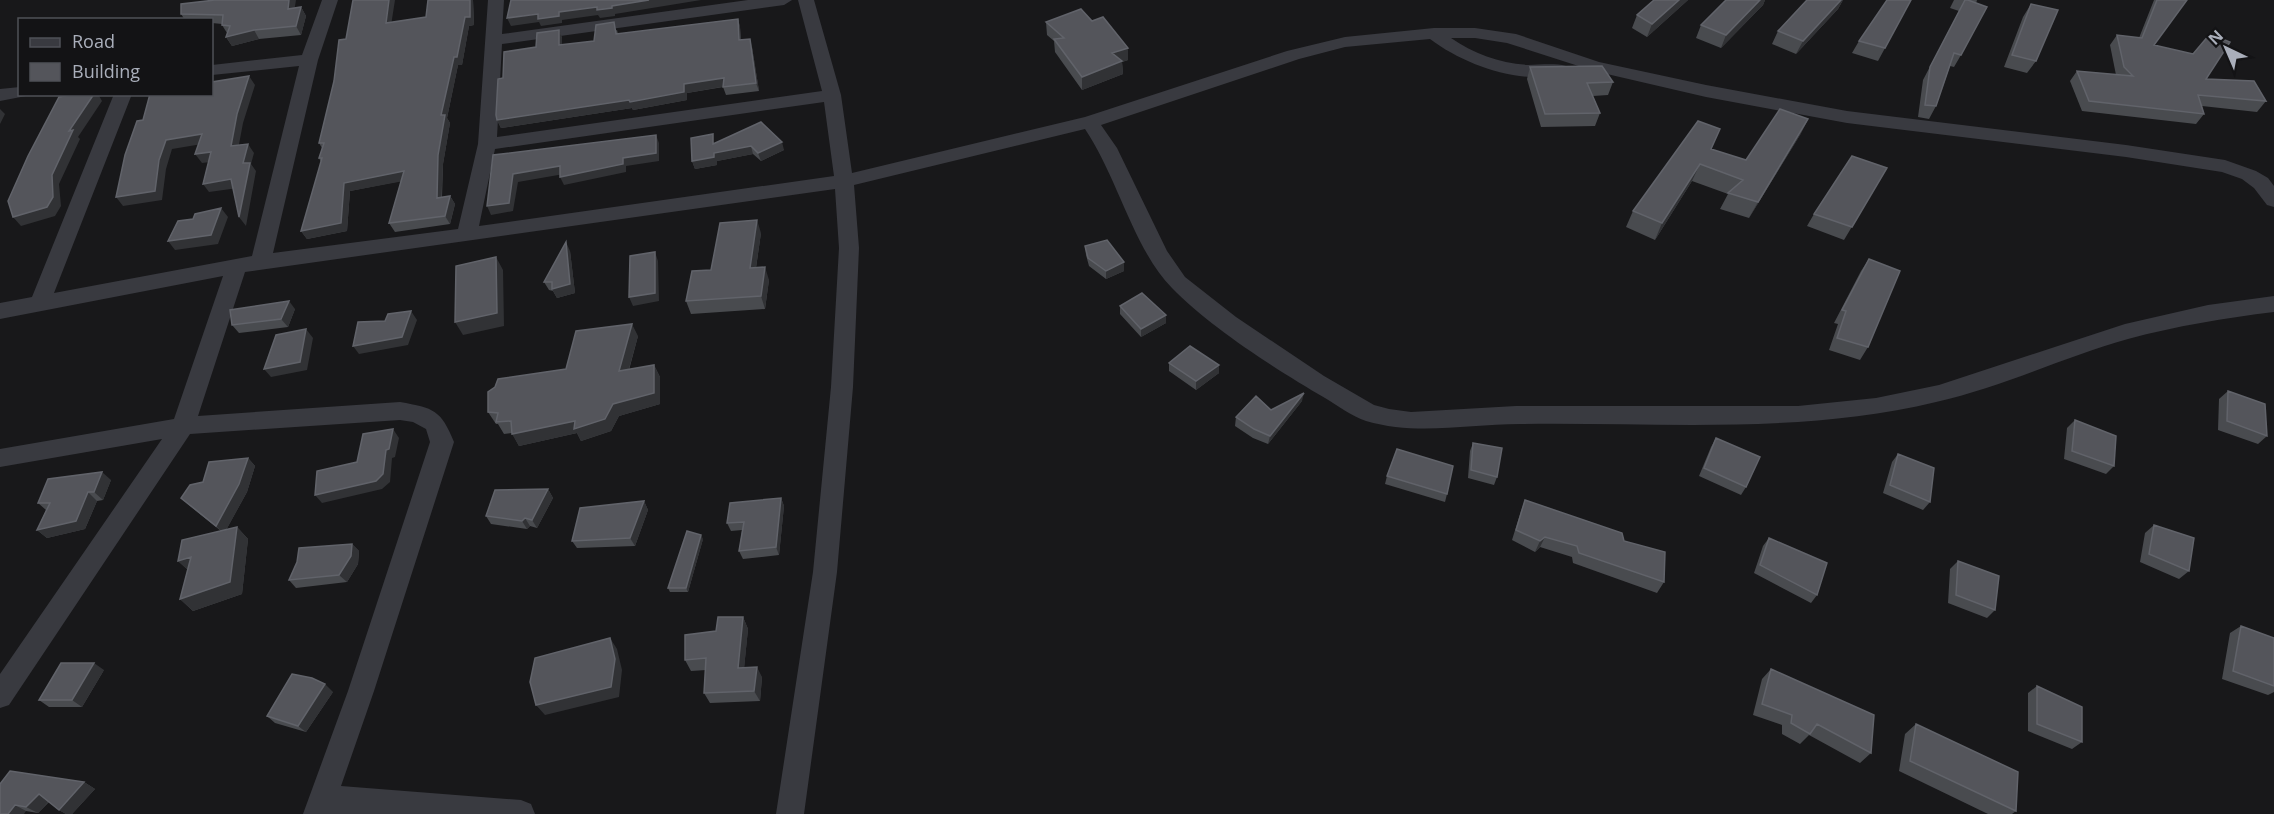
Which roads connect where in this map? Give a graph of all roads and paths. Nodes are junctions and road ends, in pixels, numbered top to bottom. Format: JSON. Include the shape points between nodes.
{"nodes":[{"id":1,"x":330,"y":0,"type":"edge"},
{"id":2,"x":496,"y":0,"type":"edge"},
{"id":3,"x":784,"y":0,"type":"edge"},
{"id":4,"x":806,"y":0,"type":"edge"},
{"id":5,"x":1434,"y":33,"type":"junction"},
{"id":6,"x":493,"y":40,"type":"junction"},
{"id":7,"x":309,"y":60,"type":"junction"},
{"id":8,"x":1597,"y":67,"type":"junction"},
{"id":9,"x":213,"y":70,"type":"edge"},
{"id":10,"x":18,"y":92,"type":"edge"},
{"id":11,"x":0,"y":95,"type":"edge"},
{"id":12,"x":832,"y":95,"type":"junction"},
{"id":13,"x":122,"y":96,"type":"edge"},
{"id":14,"x":1089,"y":122,"type":"junction"},
{"id":15,"x":487,"y":144,"type":"junction"},
{"id":16,"x":844,"y":181,"type":"junction"},
{"id":17,"x":2274,"y":200,"type":"edge"},
{"id":18,"x":467,"y":235,"type":"junction"},
{"id":19,"x":261,"y":262,"type":"junction"},
{"id":20,"x":237,"y":266,"type":"junction"},
{"id":21,"x":40,"y":303,"type":"junction"},
{"id":22,"x":2274,"y":304,"type":"edge"},
{"id":23,"x":0,"y":311,"type":"edge"},
{"id":24,"x":183,"y":426,"type":"junction"},
{"id":25,"x":0,"y":459,"type":"edge"},
{"id":26,"x":0,"y":696,"type":"edge"},
{"id":27,"x":320,"y":806,"type":"edge"},
{"id":28,"x":521,"y":814,"type":"edge"},
{"id":29,"x":790,"y":814,"type":"edge"}],
"edges":[{"from":1,"to":7,"type":"street"},
{"from":2,"to":6,"type":"street"},
{"from":3,"to":6,"type":"street"},
{"from":4,"to":12,"type":"street"},
{"from":5,"to":8,"type":"street","via":[[1510,38]]},
{"from":5,"to":8,"type":"street","via":[[1456,50],[1507,68],[1538,72]]},
{"from":5,"to":14,"type":"street","via":[[1345,42],[1293,55]]},
{"from":6,"to":15,"type":"street"},
{"from":7,"to":9,"type":"street"},
{"from":7,"to":19,"type":"street"},
{"from":8,"to":17,"type":"street","via":[[1847,117],[2126,150],[2225,166],[2261,183]]},
{"from":10,"to":11,"type":"street"},
{"from":12,"to":15,"type":"street"},
{"from":12,"to":16,"type":"street"},
{"from":13,"to":21,"type":"street"},
{"from":14,"to":16,"type":"street"},
{"from":14,"to":22,"type":"street","via":[[1108,148],[1158,254],[1178,282],[1228,323],[1316,382],[1368,412],[1389,418],[1411,421],[1516,415],[1798,416],[1876,407],[1940,393],[2125,332],[2208,313]]},
{"from":15,"to":18,"type":"street"},
{"from":16,"to":18,"type":"street"},
{"from":16,"to":29,"type":"street","via":[[849,248],[841,398],[825,572]]},
{"from":18,"to":19,"type":"street"},
{"from":19,"to":20,"type":"street"},
{"from":20,"to":21,"type":"street"},
{"from":20,"to":24,"type":"street"},
{"from":21,"to":23,"type":"street"},
{"from":24,"to":25,"type":"street"},
{"from":24,"to":26,"type":"street"},
{"from":24,"to":27,"type":"street","via":[[400,411],[418,414],[435,423],[440,432],[442,442],[418,518]]},
{"from":27,"to":28,"type":"street"}]}
